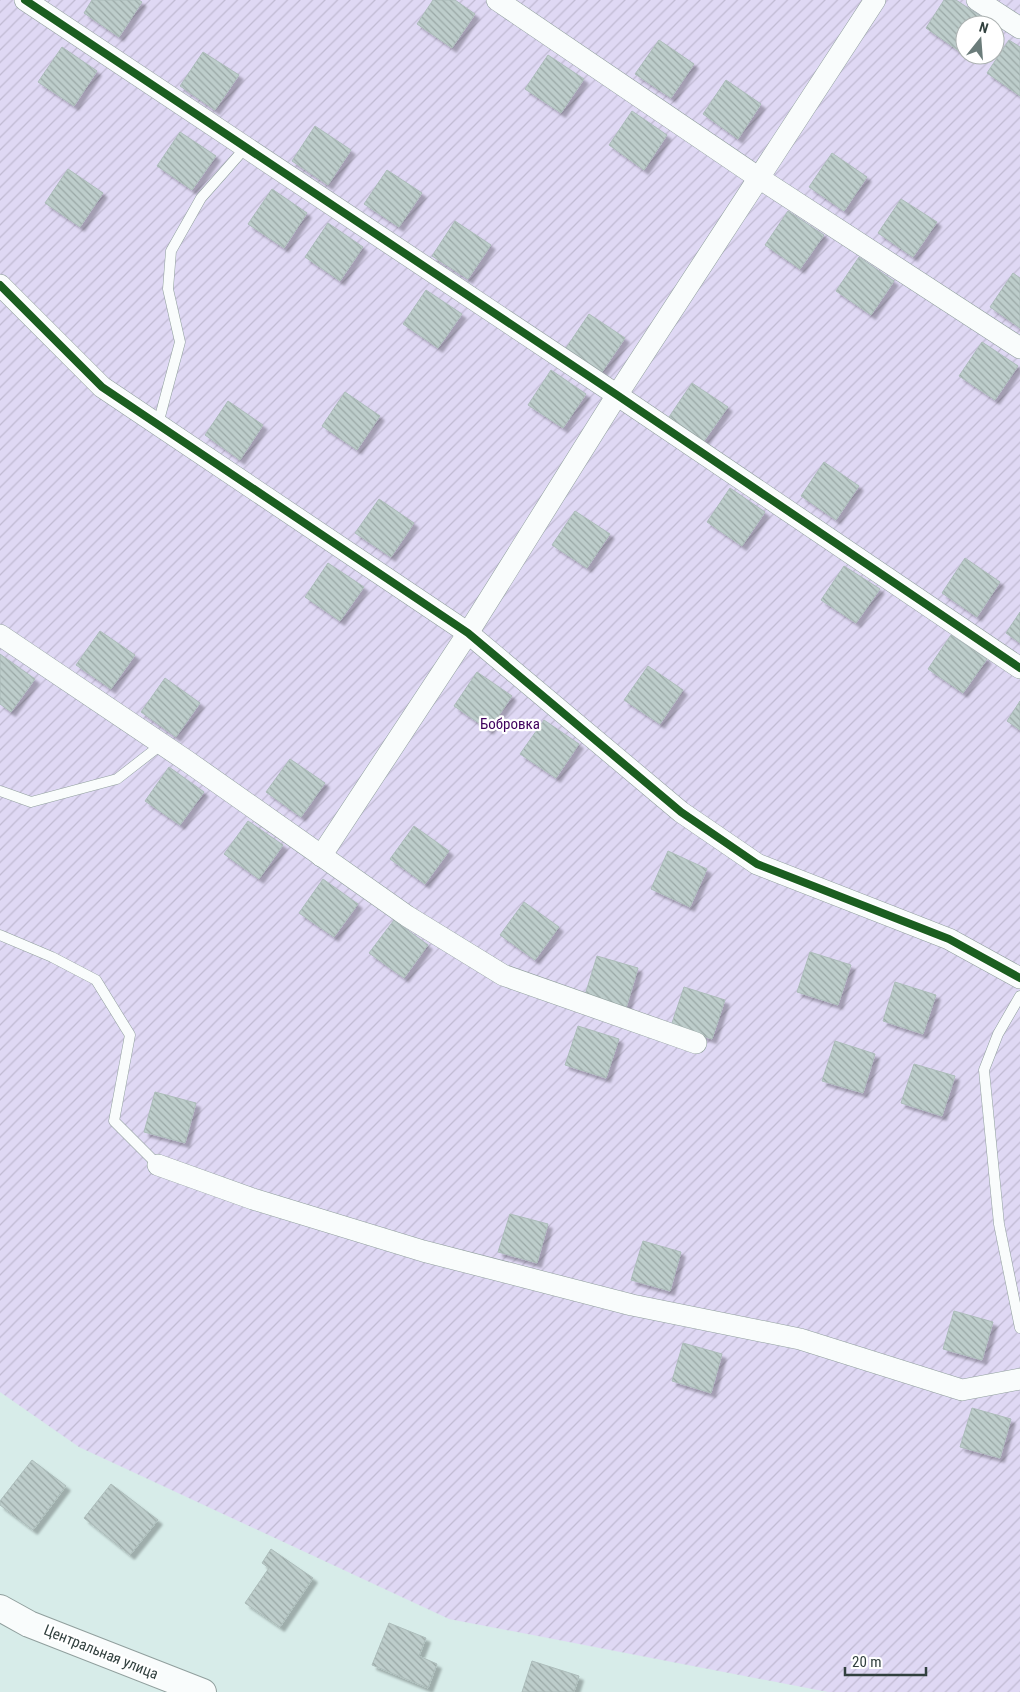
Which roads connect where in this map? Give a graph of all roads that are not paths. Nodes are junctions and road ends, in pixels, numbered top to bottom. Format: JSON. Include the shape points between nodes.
{"nodes":[{"id":1,"x":25,"y":0,"type":"edge"},
{"id":2,"x":497,"y":0,"type":"edge"},
{"id":3,"x":875,"y":0,"type":"edge"},
{"id":4,"x":977,"y":0,"type":"edge"},
{"id":5,"x":1020,"y":28,"type":"edge"},
{"id":6,"x":246,"y":147,"type":"junction"},
{"id":7,"x":759,"y":178,"type":"junction"},
{"id":8,"x":0,"y":285,"type":"edge"},
{"id":9,"x":1020,"y":348,"type":"edge"},
{"id":10,"x":617,"y":395,"type":"junction"},
{"id":11,"x":158,"y":424,"type":"junction"},
{"id":12,"x":468,"y":633,"type":"junction"},
{"id":13,"x":0,"y":635,"type":"edge"},
{"id":14,"x":1020,"y":668,"type":"edge"},
{"id":15,"x":162,"y":744,"type":"junction"},
{"id":16,"x":0,"y":791,"type":"edge"},
{"id":17,"x":321,"y":856,"type":"junction"},
{"id":18,"x":0,"y":935,"type":"edge"},
{"id":19,"x":1020,"y":978,"type":"edge"},
{"id":20,"x":1020,"y":996,"type":"edge"},
{"id":21,"x":696,"y":1043,"type":"dead end"},
{"id":22,"x":158,"y":1165,"type":"joint"},
{"id":23,"x":1020,"y":1328,"type":"edge"},
{"id":24,"x":1020,"y":1380,"type":"edge"},
{"id":25,"x":0,"y":1608,"type":"edge"},
{"id":26,"x":203,"y":1692,"type":"edge"}],
"edges":[{"from":1,"to":6,"type":"street"},
{"from":2,"to":7,"type":"street"},
{"from":3,"to":7,"type":"street"},
{"from":4,"to":5,"type":"street"},
{"from":6,"to":10,"type":"street"},
{"from":6,"to":11,"type":"lane","via":[[201,198],[171,251],[168,289],[180,342]]},
{"from":7,"to":9,"type":"street"},
{"from":7,"to":10,"type":"street"},
{"from":8,"to":11,"type":"street","via":[[102,387]]},
{"from":10,"to":12,"type":"street"},
{"from":10,"to":14,"type":"street"},
{"from":11,"to":12,"type":"street"},
{"from":12,"to":17,"type":"street"},
{"from":12,"to":19,"type":"street","via":[[681,812],[757,864],[948,939]]},
{"from":13,"to":15,"type":"street"},
{"from":15,"to":16,"type":"lane","via":[[117,779],[32,802]]},
{"from":15,"to":17,"type":"street"},
{"from":17,"to":21,"type":"street","via":[[408,916],[503,975]]},
{"from":18,"to":22,"type":"lane","via":[[96,980],[130,1035],[114,1122]]},
{"from":20,"to":23,"type":"lane","via":[[998,1034],[984,1070],[999,1224]]},
{"from":22,"to":24,"type":"street","via":[[253,1199],[423,1251],[632,1304],[800,1339],[962,1390]]},
{"from":25,"to":26,"type":"street","name":"Центральная улица","via":[[29,1624]]}]}
